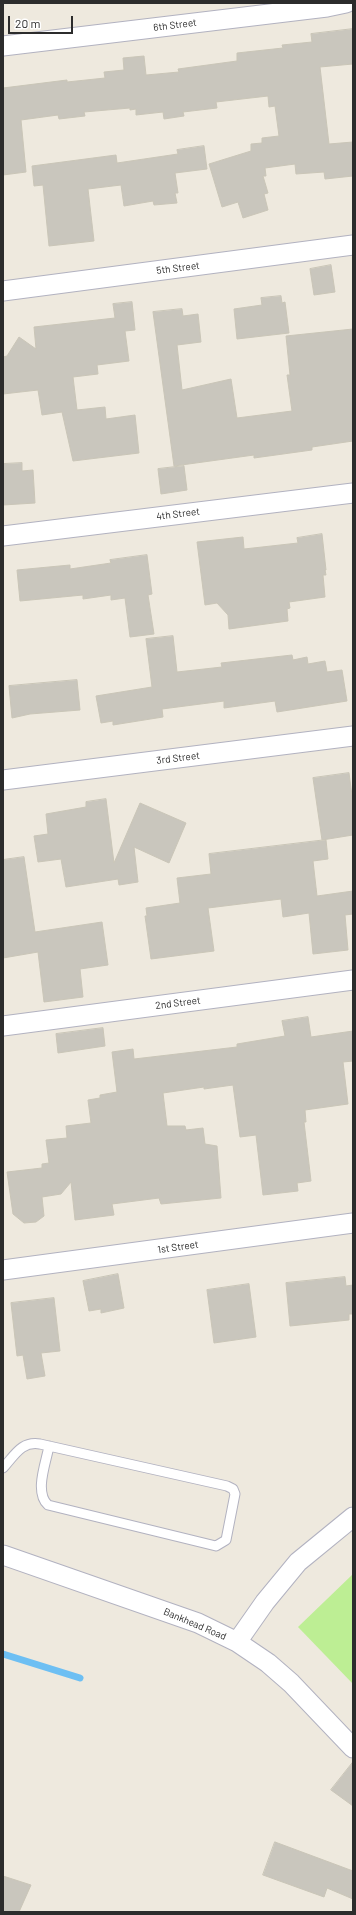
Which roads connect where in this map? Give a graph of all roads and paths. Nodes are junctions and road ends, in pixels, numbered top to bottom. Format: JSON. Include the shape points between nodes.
{"nodes":[{"id":1,"x":346,"y":3,"type":"edge"},
{"id":2,"x":3,"y":46,"type":"edge"},
{"id":3,"x":353,"y":245,"type":"edge"},
{"id":4,"x":3,"y":291,"type":"edge"},
{"id":5,"x":353,"y":493,"type":"edge"},
{"id":6,"x":3,"y":536,"type":"edge"},
{"id":7,"x":353,"y":736,"type":"edge"},
{"id":8,"x":3,"y":780,"type":"edge"},
{"id":9,"x":353,"y":980,"type":"edge"},
{"id":10,"x":3,"y":1026,"type":"edge"},
{"id":11,"x":353,"y":1223,"type":"edge"},
{"id":12,"x":3,"y":1270,"type":"edge"},
{"id":13,"x":49,"y":1446,"type":"junction"},
{"id":14,"x":3,"y":1468,"type":"edge"},
{"id":15,"x":353,"y":1517,"type":"edge"},
{"id":16,"x":3,"y":1555,"type":"edge"},
{"id":17,"x":237,"y":1642,"type":"junction"},
{"id":18,"x":353,"y":1748,"type":"edge"}],
"edges":[{"from":1,"to":2,"type":"street","name":"6th Street"},
{"from":3,"to":4,"type":"street","name":"5th Street"},
{"from":5,"to":6,"type":"street","name":"4th Street"},
{"from":7,"to":8,"type":"street","name":"3rd Street"},
{"from":9,"to":10,"type":"street","name":"2nd Street"},
{"from":11,"to":12,"type":"street","name":"1st Street"},
{"from":13,"to":13,"type":"lane","via":[[233,1489],[235,1494],[226,1540],[216,1546],[48,1505],[44,1501],[41,1489]]},
{"from":13,"to":14,"type":"lane","via":[[27,1444]]},
{"from":15,"to":17,"type":"street","via":[[298,1562]]},
{"from":16,"to":17,"type":"street","name":"Bankhead Road","via":[[198,1623]]},
{"from":17,"to":18,"type":"street","name":"Bankhead Road","via":[[268,1662],[292,1682]]}]}
